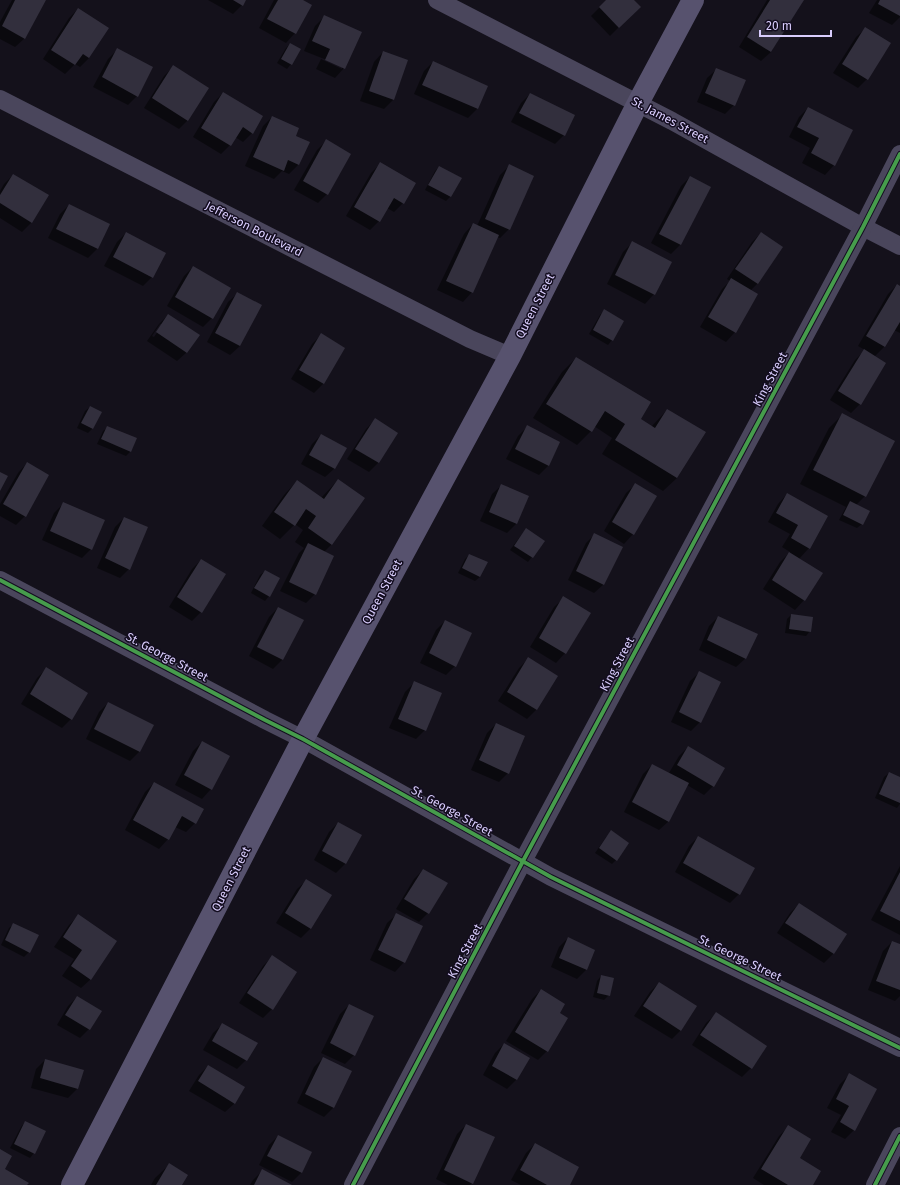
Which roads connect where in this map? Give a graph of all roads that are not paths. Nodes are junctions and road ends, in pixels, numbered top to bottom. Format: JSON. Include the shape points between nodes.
{"nodes":[{"id":1,"x":437,"y":0,"type":"edge"},
{"id":2,"x":694,"y":0,"type":"edge"},
{"id":3,"x":0,"y":99,"type":"edge"},
{"id":4,"x":638,"y":103,"type":"junction"},
{"id":5,"x":900,"y":154,"type":"edge"},
{"id":6,"x":862,"y":227,"type":"junction"},
{"id":7,"x":900,"y":246,"type":"edge"},
{"id":8,"x":510,"y":356,"type":"junction"},
{"id":9,"x":0,"y":580,"type":"edge"},
{"id":10,"x":303,"y":739,"type":"junction"},
{"id":11,"x":523,"y":862,"type":"junction"},
{"id":12,"x":900,"y":1048,"type":"edge"},
{"id":13,"x":900,"y":1136,"type":"edge"},
{"id":14,"x":72,"y":1185,"type":"edge"},
{"id":15,"x":353,"y":1185,"type":"edge"},
{"id":16,"x":875,"y":1185,"type":"edge"}],
"edges":[{"from":1,"to":4,"type":"street","name":"St. James Street"},
{"from":2,"to":4,"type":"main road","name":"Queen Street"},
{"from":3,"to":8,"type":"street","name":"Jefferson Boulevard","via":[[470,339]]},
{"from":4,"to":6,"type":"street","name":"St. James Street"},
{"from":4,"to":8,"type":"main road","name":"Queen Street"},
{"from":5,"to":6,"type":"street","name":"King Street"},
{"from":6,"to":7,"type":"street","name":"St. James Street"},
{"from":6,"to":11,"type":"street","name":"King Street"},
{"from":8,"to":10,"type":"main road","name":"Queen Street"},
{"from":9,"to":10,"type":"street","name":"St. George Street"},
{"from":10,"to":11,"type":"street","name":"St. George Street"},
{"from":10,"to":14,"type":"main road","name":"Queen Street"},
{"from":11,"to":12,"type":"street","name":"St. George Street"},
{"from":11,"to":15,"type":"street","name":"King Street"},
{"from":13,"to":16,"type":"street"}]}
